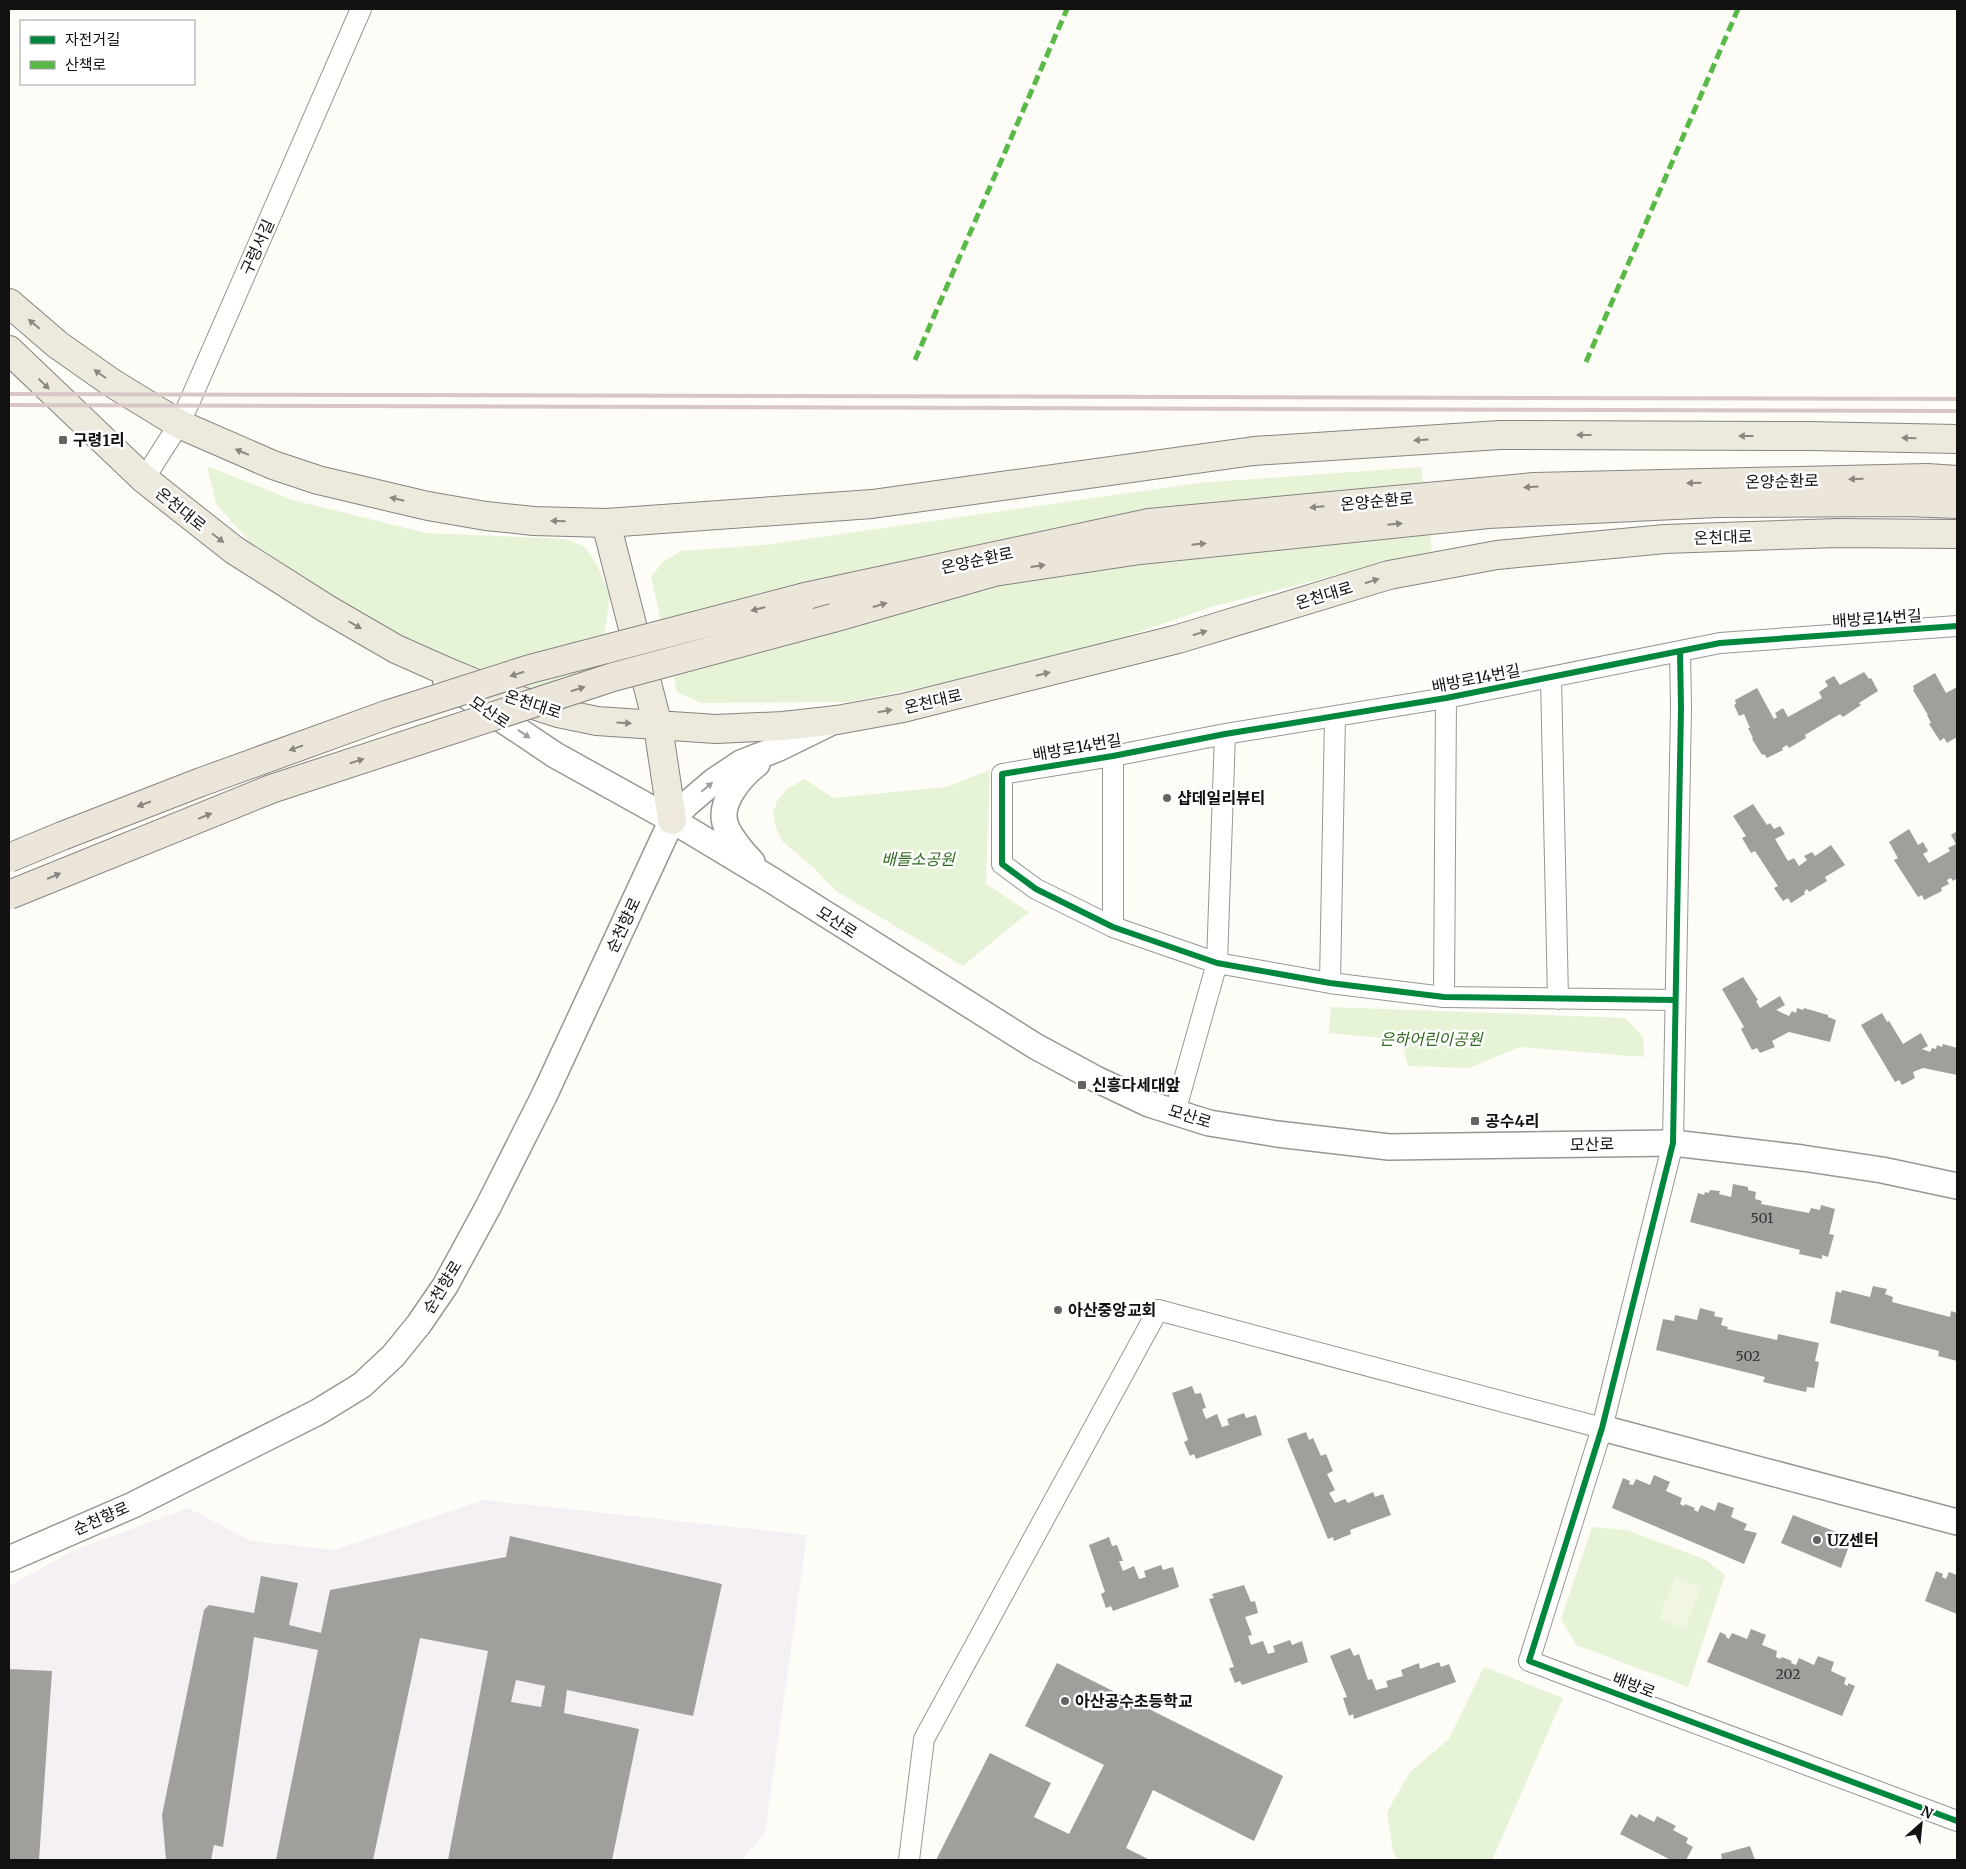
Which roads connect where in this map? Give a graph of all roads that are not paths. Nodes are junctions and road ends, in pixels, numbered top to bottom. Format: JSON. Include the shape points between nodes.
{"nodes":[{"id":1,"x":361,"y":9,"type":"edge"},
{"id":2,"x":9,"y":303,"type":"edge"},
{"id":3,"x":9,"y":350,"type":"edge"},
{"id":4,"x":179,"y":424,"type":"junction"},
{"id":5,"x":1957,"y":439,"type":"edge"},
{"id":6,"x":144,"y":479,"type":"junction"},
{"id":7,"x":1957,"y":480,"type":"edge"},
{"id":8,"x":1957,"y":504,"type":"edge"},
{"id":9,"x":606,"y":523,"type":"junction"},
{"id":10,"x":1957,"y":534,"type":"edge"},
{"id":11,"x":1957,"y":626,"type":"edge"},
{"id":12,"x":396,"y":649,"type":"junction"},
{"id":13,"x":1680,"y":650,"type":"junction"},
{"id":14,"x":1551,"y":678,"type":"junction"},
{"id":15,"x":1446,"y":698,"type":"junction"},
{"id":16,"x":1334,"y":716,"type":"junction"},
{"id":17,"x":837,"y":720,"type":"junction"},
{"id":18,"x":658,"y":726,"type":"junction"},
{"id":19,"x":1226,"y":734,"type":"junction"},
{"id":20,"x":779,"y":748,"type":"junction"},
{"id":21,"x":1113,"y":756,"type":"junction"},
{"id":22,"x":672,"y":820,"type":"junction"},
{"id":23,"x":9,"y":858,"type":"edge"},
{"id":24,"x":770,"y":879,"type":"junction"},
{"id":25,"x":9,"y":895,"type":"edge"},
{"id":26,"x":1113,"y":927,"type":"junction"},
{"id":27,"x":1217,"y":963,"type":"junction"},
{"id":28,"x":1330,"y":983,"type":"junction"},
{"id":29,"x":1444,"y":997,"type":"junction"},
{"id":30,"x":1558,"y":999,"type":"junction"},
{"id":31,"x":1675,"y":1000,"type":"junction"},
{"id":32,"x":1175,"y":1112,"type":"junction"},
{"id":33,"x":1674,"y":1143,"type":"junction"},
{"id":34,"x":1957,"y":1186,"type":"edge"},
{"id":35,"x":1602,"y":1428,"type":"junction"},
{"id":36,"x":1957,"y":1522,"type":"edge"},
{"id":37,"x":9,"y":1559,"type":"edge"},
{"id":38,"x":1957,"y":1822,"type":"edge"},
{"id":39,"x":909,"y":1860,"type":"edge"}],
"edges":[{"from":1,"to":4,"type":"street","name":"구령서길"},
{"from":4,"to":2,"type":"main road","one_way":true,"via":[[58,345]]},
{"from":3,"to":6,"type":"main road","name":"온천대로","one_way":true},
{"from":4,"to":6,"type":"street","name":"구령서길"},
{"from":9,"to":4,"type":"main road","one_way":true,"via":[[486,516],[377,495],[282,468]]},
{"from":5,"to":9,"type":"main road","one_way":true,"via":[[1500,435],[1254,451],[872,504]]},
{"from":6,"to":12,"type":"main road","name":"온천대로","one_way":true,"via":[[234,550]]},
{"from":7,"to":23,"type":"highway","name":"온양순환로","one_way":true,"bridge":true,"via":[[1534,487],[1149,523],[805,597],[530,669],[386,715]]},
{"from":25,"to":8,"type":"highway","name":"온양순환로","one_way":true,"bridge":true,"via":[[280,786],[613,677],[994,572],[1140,550],[1488,514],[1717,503]]},
{"from":9,"to":18,"type":"main road"},
{"from":17,"to":10,"type":"main road","name":"온천대로","one_way":true,"via":[[903,708],[1178,639],[1389,576],[1497,555],[1665,539],[1838,533]]},
{"from":11,"to":13,"type":"street","name":"배방로14번길","via":[[1720,643]]},
{"from":12,"to":18,"type":"main road","name":"온천대로","one_way":true,"via":[[506,696],[558,713],[597,721]]},
{"from":12,"to":22,"type":"street","name":"모산로","one_way":true,"via":[[555,755]]},
{"from":13,"to":14,"type":"street","name":"배방로14번길"},
{"from":13,"to":31,"type":"street","via":[[1682,708]]},
{"from":14,"to":15,"type":"street","name":"배방로14번길"},
{"from":14,"to":30,"type":"street"},
{"from":15,"to":16,"type":"street","name":"배방로14번길"},
{"from":15,"to":29,"type":"street"},
{"from":16,"to":19,"type":"street","name":"배방로14번길"},
{"from":16,"to":28,"type":"street"},
{"from":17,"to":18,"type":"main road","name":"온천대로","via":[[716,729]]},
{"from":17,"to":20,"type":"street"},
{"from":18,"to":22,"type":"main road"},
{"from":19,"to":21,"type":"street","name":"배방로14번길"},
{"from":19,"to":27,"type":"street"},
{"from":22,"to":20,"type":"street","name":"순천향로","one_way":true,"via":[[714,781],[741,763]]},
{"from":20,"to":24,"type":"street","via":[[753,767],[725,804],[724,823],[733,838],[742,852]]},
{"from":21,"to":26,"type":"street"},
{"from":21,"to":26,"type":"street","name":"배방로14번길","via":[[1002,774],[1002,864],[1036,889]]},
{"from":22,"to":24,"type":"street","name":"모산로"},
{"from":22,"to":37,"type":"street","name":"순천향로","via":[[544,1096],[488,1207],[445,1286],[420,1324],[393,1356],[362,1385],[318,1412],[133,1505]]},
{"from":24,"to":32,"type":"street","name":"모산로","via":[[1035,1046],[1096,1079]]},
{"from":26,"to":27,"type":"street"},
{"from":27,"to":28,"type":"street"},
{"from":27,"to":32,"type":"street"},
{"from":28,"to":29,"type":"street"},
{"from":29,"to":30,"type":"street"},
{"from":30,"to":31,"type":"street"},
{"from":31,"to":33,"type":"street"},
{"from":32,"to":33,"type":"street","name":"모산로","via":[[1219,1125],[1389,1147]]},
{"from":33,"to":34,"type":"street","name":"모산로","via":[[1811,1159]]},
{"from":33,"to":35,"type":"street"},
{"from":35,"to":36,"type":"street"},
{"from":35,"to":38,"type":"street","name":"배방로","via":[[1529,1661]]},
{"from":35,"to":39,"type":"street","via":[[1158,1310],[924,1739]]}]}
